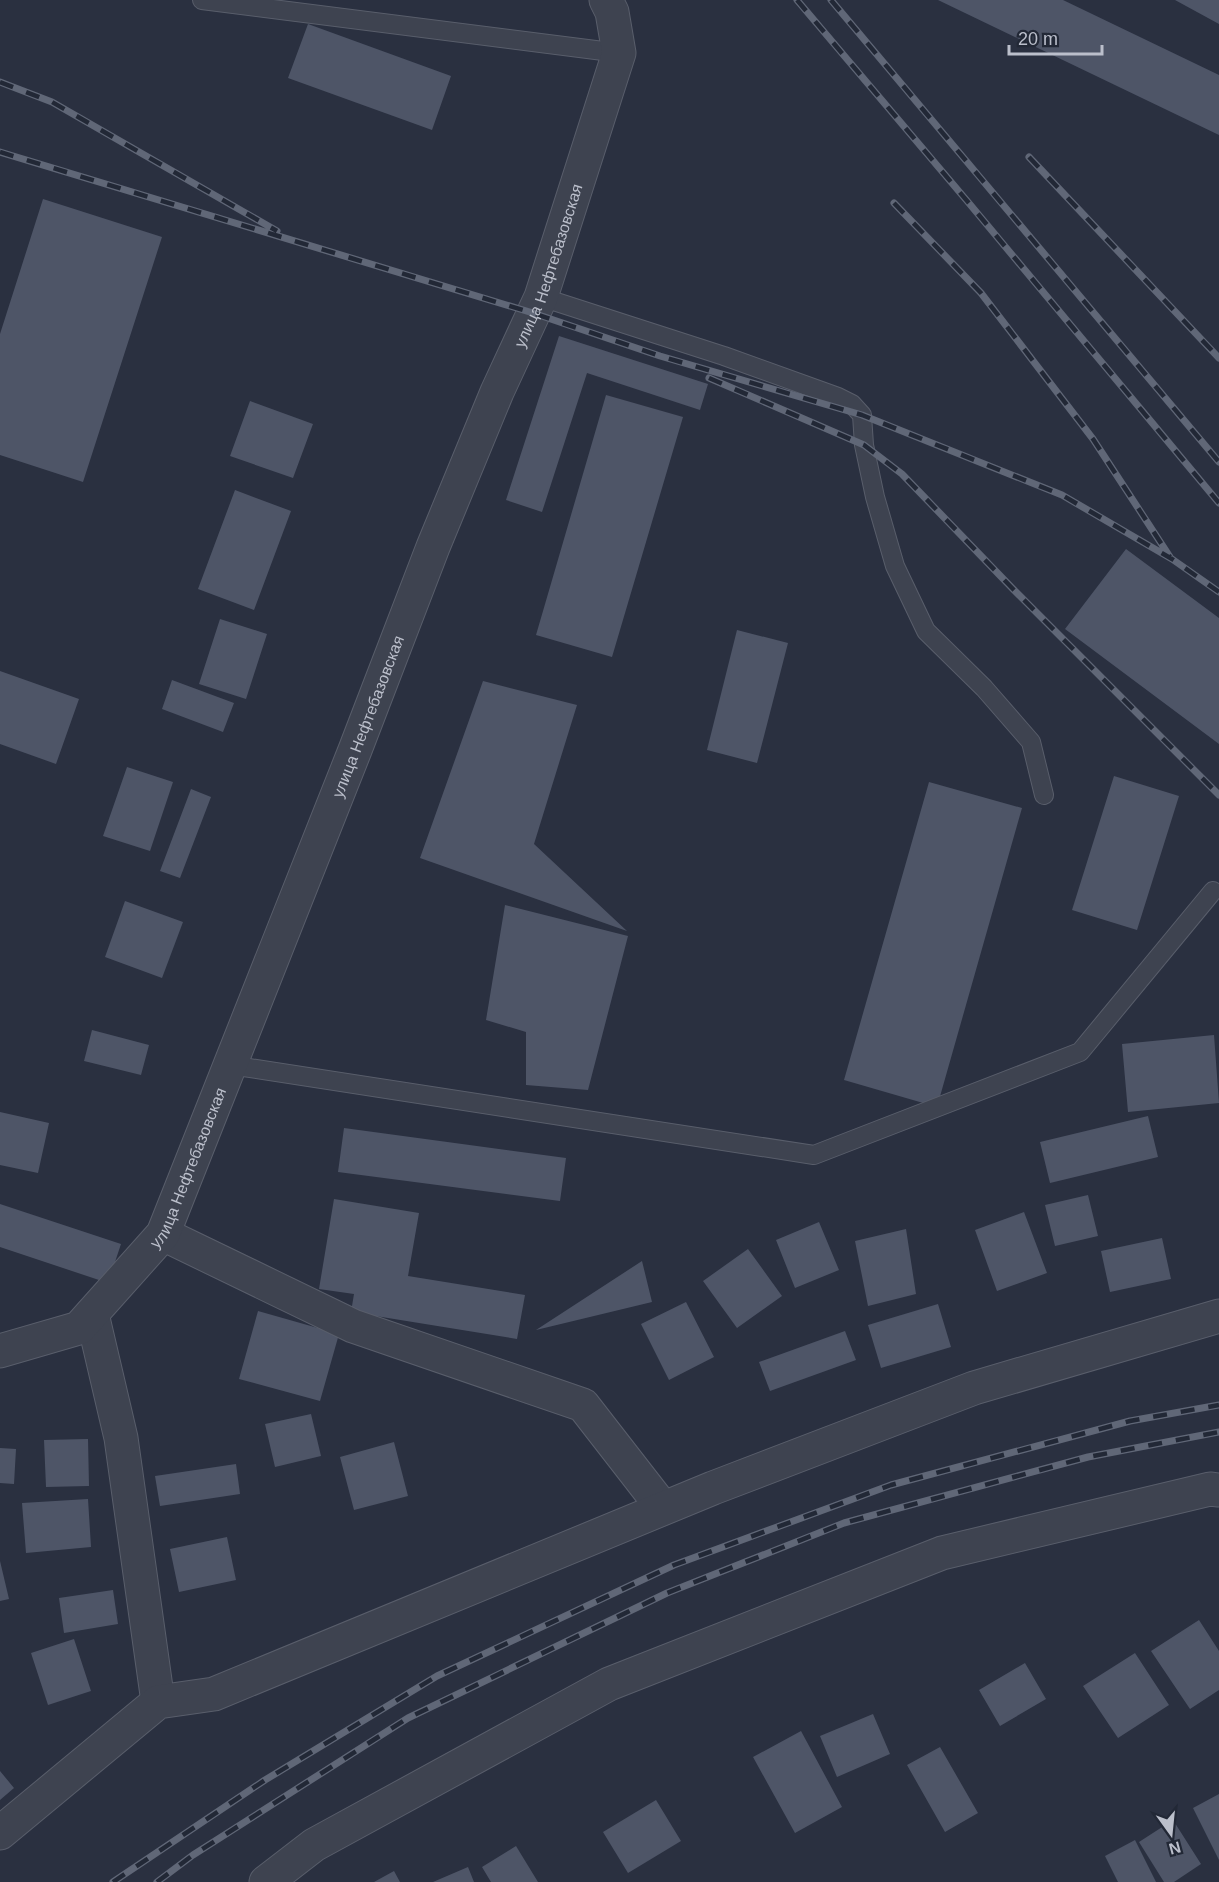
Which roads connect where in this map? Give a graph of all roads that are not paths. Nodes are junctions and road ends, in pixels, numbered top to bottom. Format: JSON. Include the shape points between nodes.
{"nodes":[{"id":1,"x":202,"y":0,"type":"edge"},
{"id":2,"x":606,"y":0,"type":"edge"},
{"id":3,"x":619,"y":54,"type":"junction"},
{"id":4,"x":541,"y":297,"type":"junction"},
{"id":5,"x":1044,"y":795,"type":"dead end"},
{"id":6,"x":1213,"y":891,"type":"dead end"},
{"id":7,"x":230,"y":1065,"type":"junction"},
{"id":8,"x":163,"y":1234,"type":"junction"},
{"id":9,"x":92,"y":1314,"type":"junction"},
{"id":10,"x":1219,"y":1316,"type":"edge"},
{"id":11,"x":0,"y":1351,"type":"edge"},
{"id":12,"x":1219,"y":1490,"type":"edge"},
{"id":13,"x":663,"y":1508,"type":"junction"},
{"id":14,"x":158,"y":1702,"type":"junction"},
{"id":15,"x":0,"y":1833,"type":"edge"},
{"id":16,"x":266,"y":1882,"type":"edge"}],
"edges":[{"from":1,"to":3,"type":"lane"},
{"from":2,"to":3,"type":"street","name":"улица Нефтебазовская","via":[[612,12]]},
{"from":3,"to":4,"type":"street","name":"улица Нефтебазовская"},
{"from":4,"to":5,"type":"lane","via":[[724,356],[852,404],[862,415],[866,456],[895,566],[926,631],[1031,742]]},
{"from":4,"to":7,"type":"street","name":"улица Нефтебазовская","via":[[433,547]]},
{"from":6,"to":7,"type":"lane","via":[[1080,1052],[814,1155]]},
{"from":7,"to":8,"type":"street","name":"улица Нефтебазовская"},
{"from":8,"to":9,"type":"street","name":"улица Нефтебазовская"},
{"from":8,"to":13,"type":"street","via":[[353,1326],[583,1405]]},
{"from":9,"to":11,"type":"street","name":"улица Нефтебазовская","via":[[80,1328]]},
{"from":9,"to":14,"type":"street","via":[[120,1438]]},
{"from":10,"to":13,"type":"street","via":[[974,1388]]},
{"from":12,"to":16,"type":"street","via":[[942,1553],[609,1684],[314,1845]]},
{"from":13,"to":14,"type":"street","via":[[214,1694]]},
{"from":14,"to":15,"type":"street"}]}
